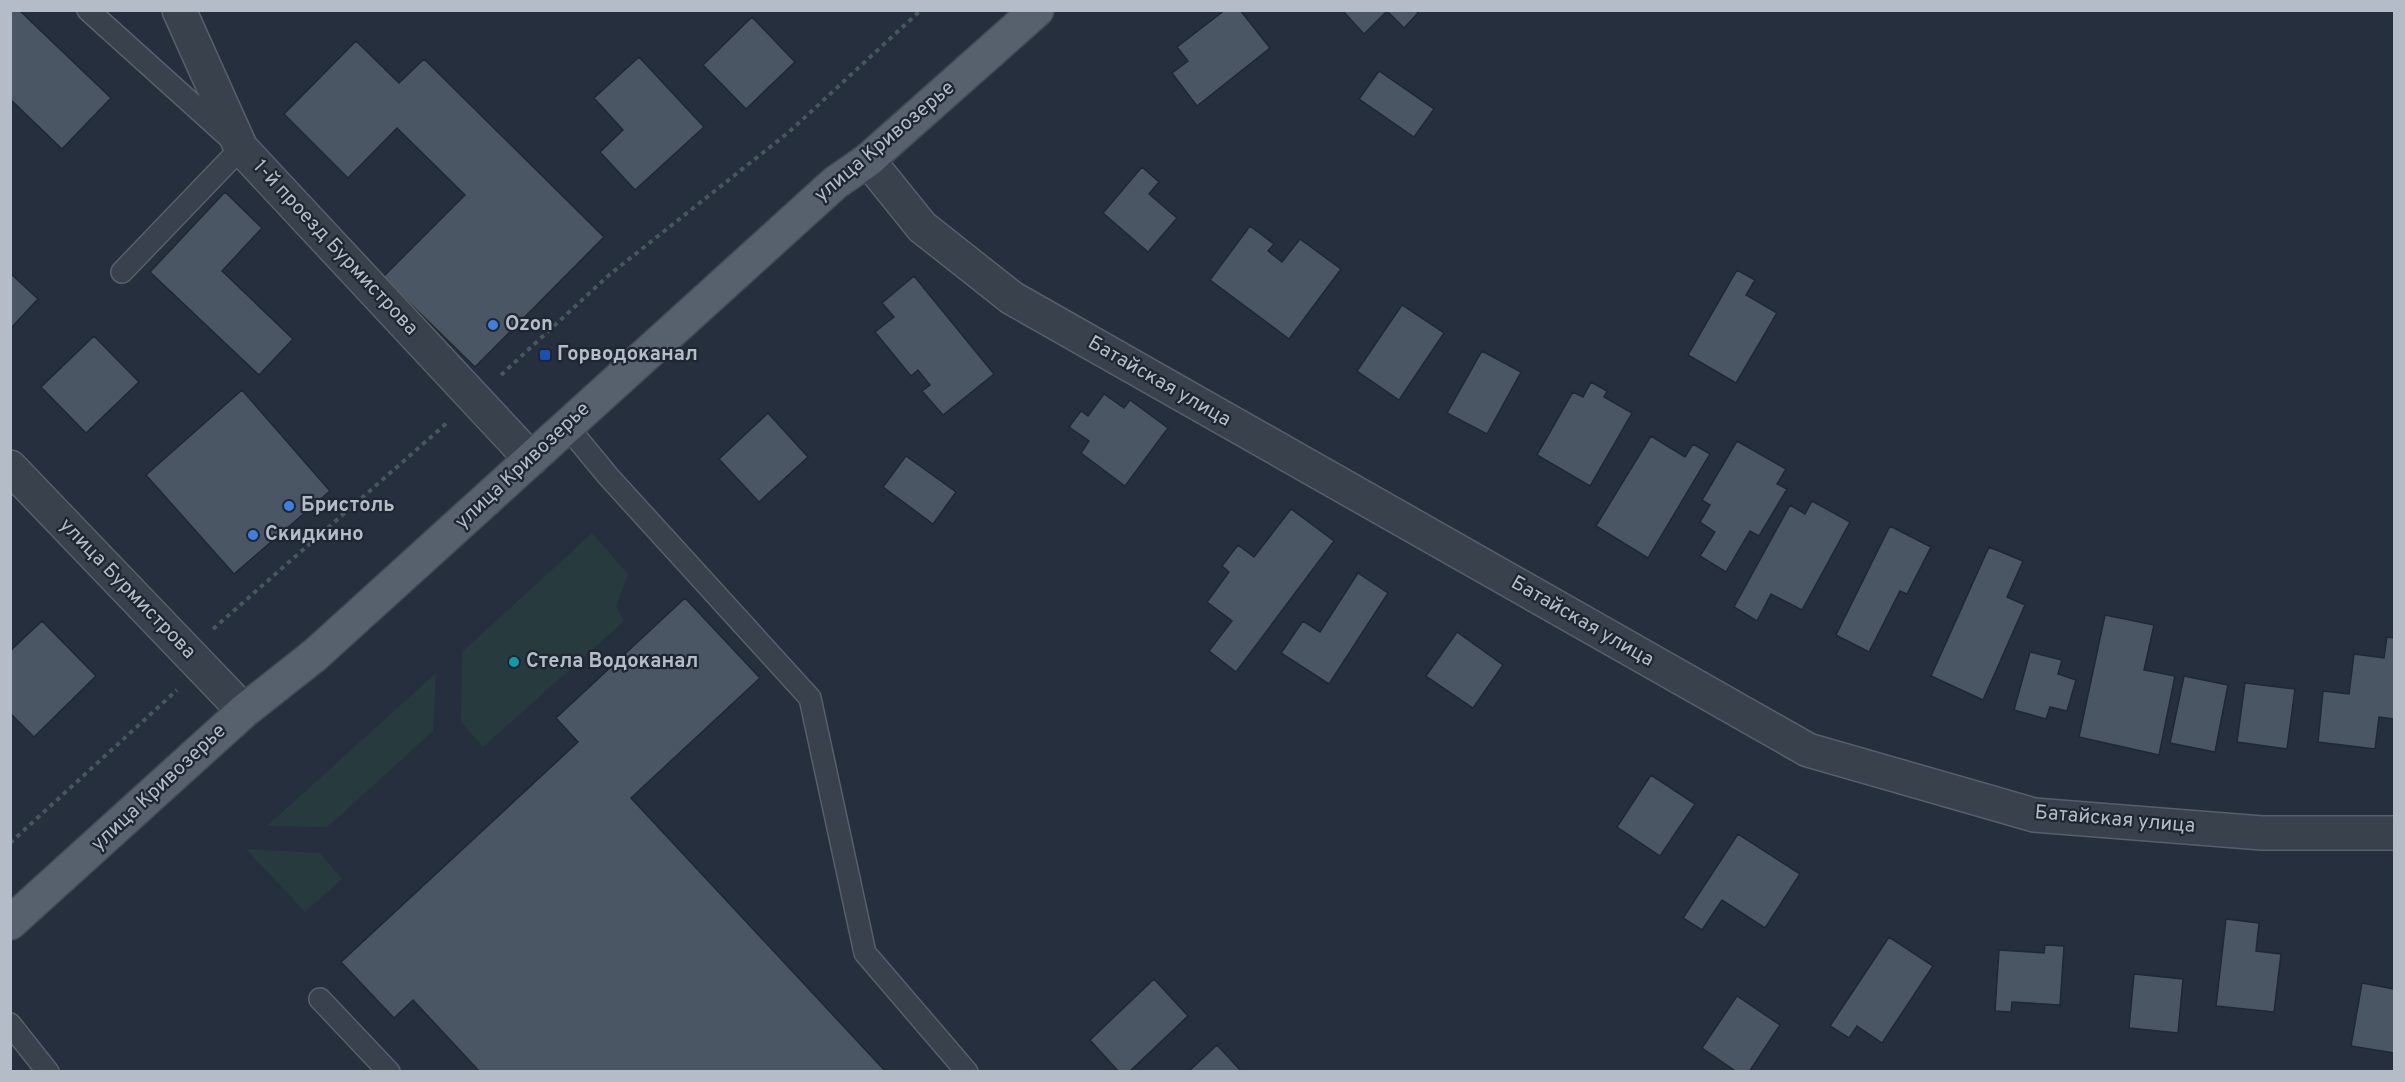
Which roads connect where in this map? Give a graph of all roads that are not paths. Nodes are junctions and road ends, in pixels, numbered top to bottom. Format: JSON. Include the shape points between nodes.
{"nodes":[{"id":1,"x":88,"y":10,"type":"edge"},
{"id":2,"x":179,"y":10,"type":"edge"},
{"id":3,"x":1036,"y":10,"type":"edge"},
{"id":4,"x":241,"y":148,"type":"junction"},
{"id":5,"x":868,"y":160,"type":"junction"},
{"id":6,"x":122,"y":272,"type":"dead end"},
{"id":7,"x":566,"y":425,"type":"junction"},
{"id":8,"x":531,"y":459,"type":"junction"},
{"id":9,"x":10,"y":466,"type":"edge"},
{"id":10,"x":244,"y":711,"type":"junction"},
{"id":11,"x":2394,"y":832,"type":"edge"},
{"id":12,"x":10,"y":923,"type":"edge"},
{"id":13,"x":320,"y":999,"type":"dead end"},
{"id":14,"x":10,"y":1024,"type":"edge"},
{"id":15,"x":48,"y":1071,"type":"edge"},
{"id":16,"x":389,"y":1071,"type":"edge"},
{"id":17,"x":967,"y":1071,"type":"edge"}],
"edges":[{"from":1,"to":4,"type":"lane"},
{"from":2,"to":4,"type":"street","name":"1-й проезд Бурмистрова"},
{"from":3,"to":5,"type":"main road","name":"улица Кривозерье"},
{"from":4,"to":6,"type":"lane"},
{"from":4,"to":8,"type":"street","name":"1-й проезд Бурмистрова"},
{"from":5,"to":7,"type":"main road","name":"улица Кривозерье","via":[[835,183]]},
{"from":5,"to":11,"type":"street","name":"Батайская улица","via":[[922,227],[1012,298],[1808,750],[2034,815],[2262,832]]},
{"from":7,"to":8,"type":"main road","name":"улица Кривозерье"},
{"from":7,"to":17,"type":"lane","via":[[810,698],[865,952]]},
{"from":8,"to":10,"type":"main road","name":"улица Кривозерье","via":[[315,655]]},
{"from":9,"to":10,"type":"street","name":"улица Бурмистрова"},
{"from":10,"to":12,"type":"main road","name":"улица Кривозерье"},
{"from":13,"to":16,"type":"lane"},
{"from":14,"to":15,"type":"lane"}]}
